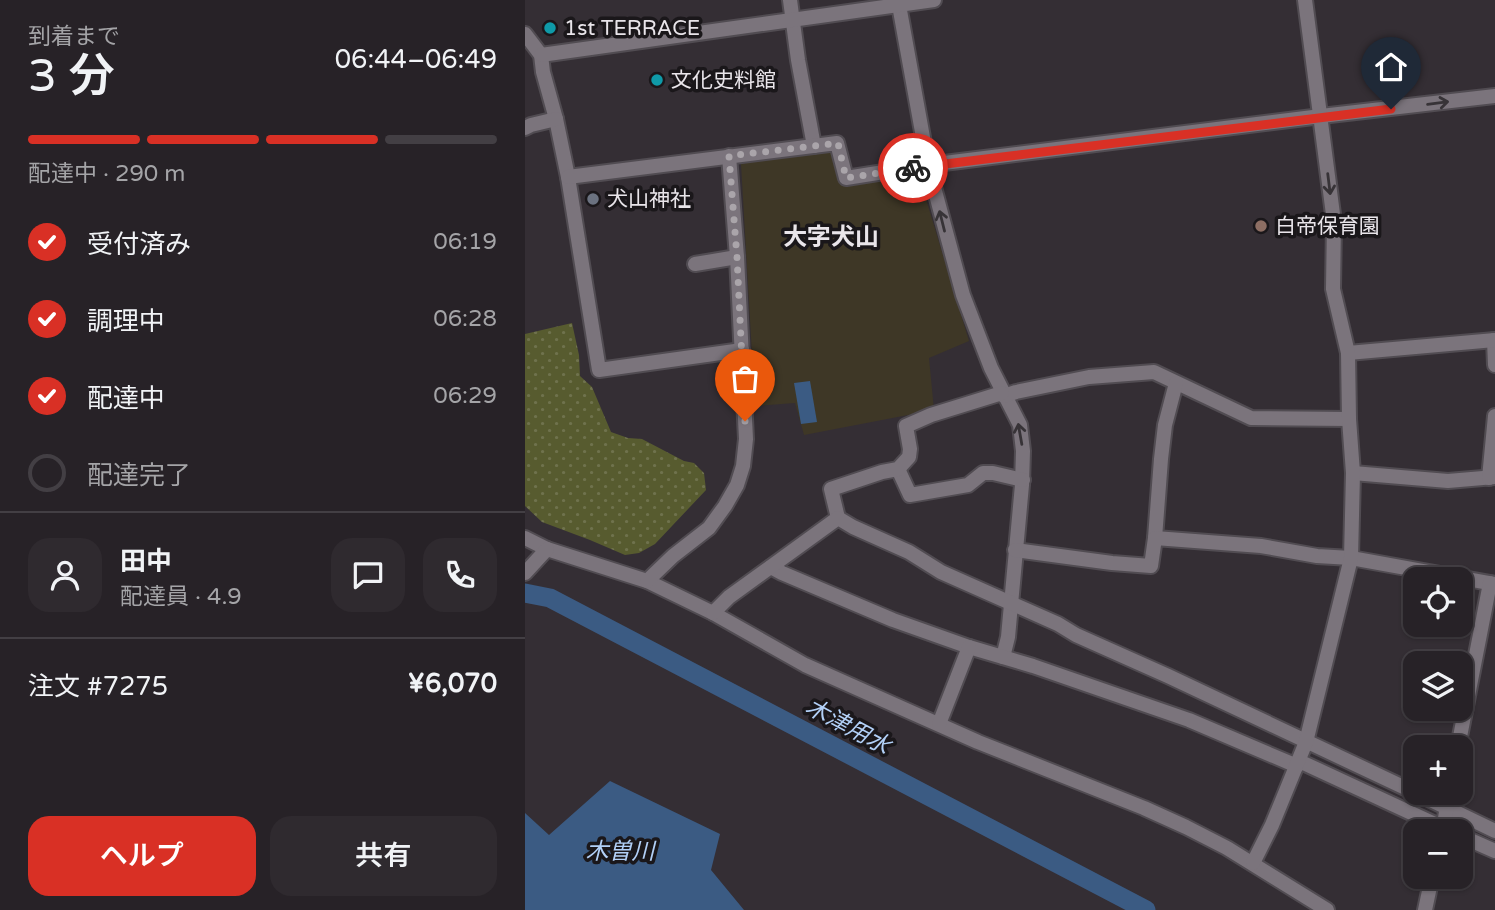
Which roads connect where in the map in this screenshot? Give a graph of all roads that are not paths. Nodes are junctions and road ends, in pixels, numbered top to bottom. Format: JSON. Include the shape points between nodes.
{"nodes":[{"id":1,"x":790,"y":0,"type":"edge"},
{"id":2,"x":934,"y":0,"type":"edge"},
{"id":3,"x":1305,"y":0,"type":"edge"},
{"id":4,"x":903,"y":3,"type":"edge"},
{"id":5,"x":792,"y":19,"type":"junction"},
{"id":6,"x":525,"y":34,"type":"edge"},
{"id":7,"x":541,"y":55,"type":"junction"},
{"id":8,"x":1495,"y":96,"type":"edge"},
{"id":9,"x":1321,"y":116,"type":"junction"},
{"id":10,"x":556,"y":119,"type":"junction"},
{"id":11,"x":525,"y":128,"type":"edge"},
{"id":12,"x":814,"y":146,"type":"junction"},
{"id":13,"x":729,"y":156,"type":"junction"},
{"id":14,"x":928,"y":165,"type":"junction"},
{"id":15,"x":568,"y":177,"type":"junction"},
{"id":16,"x":737,"y":257,"type":"junction"},
{"id":17,"x":695,"y":264,"type":"dead end"},
{"id":18,"x":1494,"y":340,"type":"edge"},
{"id":19,"x":742,"y":350,"type":"junction"},
{"id":20,"x":1348,"y":353,"type":"junction"},
{"id":21,"x":1495,"y":365,"type":"edge"},
{"id":22,"x":1176,"y":383,"type":"junction"},
{"id":23,"x":1003,"y":394,"type":"junction"},
{"id":24,"x":1495,"y":416,"type":"edge"},
{"id":25,"x":1349,"y":419,"type":"junction"},
{"id":26,"x":898,"y":469,"type":"junction"},
{"id":27,"x":1353,"y":473,"type":"junction"},
{"id":28,"x":1492,"y":477,"type":"edge"},
{"id":29,"x":1023,"y":480,"type":"junction"},
{"id":30,"x":838,"y":517,"type":"junction"},
{"id":31,"x":525,"y":538,"type":"edge"},
{"id":32,"x":1155,"y":538,"type":"junction"},
{"id":33,"x":547,"y":549,"type":"junction"},
{"id":34,"x":1015,"y":550,"type":"junction"},
{"id":35,"x":1350,"y":558,"type":"junction"},
{"id":36,"x":771,"y":567,"type":"junction"},
{"id":37,"x":530,"y":568,"type":"edge"},
{"id":38,"x":647,"y":581,"type":"junction"},
{"id":39,"x":1493,"y":583,"type":"edge"},
{"id":40,"x":1011,"y":604,"type":"junction"},
{"id":41,"x":713,"y":613,"type":"junction"},
{"id":42,"x":969,"y":647,"type":"junction"},
{"id":43,"x":1003,"y":657,"type":"junction"},
{"id":44,"x":939,"y":724,"type":"junction"},
{"id":45,"x":1461,"y":735,"type":"edge"},
{"id":46,"x":1307,"y":742,"type":"junction"},
{"id":47,"x":1298,"y":764,"type":"junction"},
{"id":48,"x":1403,"y":787,"type":"edge"},
{"id":49,"x":1456,"y":805,"type":"edge"},
{"id":50,"x":1420,"y":819,"type":"edge"},
{"id":51,"x":1495,"y":831,"type":"edge"},
{"id":52,"x":1473,"y":841,"type":"edge"},
{"id":53,"x":1495,"y":851,"type":"edge"},
{"id":54,"x":1253,"y":863,"type":"junction"},
{"id":55,"x":1429,"y":889,"type":"edge"},
{"id":56,"x":1327,"y":910,"type":"edge"},
{"id":57,"x":1425,"y":910,"type":"edge"}],
"edges":[{"from":1,"to":5,"type":"street"},
{"from":2,"to":4,"type":"street"},
{"from":3,"to":9,"type":"street"},
{"from":4,"to":5,"type":"street"},
{"from":4,"to":14,"type":"street"},
{"from":5,"to":7,"type":"street"},
{"from":5,"to":12,"type":"street"},
{"from":6,"to":7,"type":"street"},
{"from":7,"to":10,"type":"street"},
{"from":9,"to":8,"type":"street","one_way":true},
{"from":9,"to":14,"type":"street"},
{"from":9,"to":20,"type":"street","one_way":true,"via":[[1334,222],[1333,289]]},
{"from":10,"to":11,"type":"street"},
{"from":10,"to":15,"type":"street"},
{"from":12,"to":13,"type":"street"},
{"from":12,"to":14,"type":"street","via":[[838,143],[846,178]]},
{"from":13,"to":15,"type":"street"},
{"from":13,"to":16,"type":"street"},
{"from":23,"to":14,"type":"street","one_way":true,"via":[[963,295]]},
{"from":15,"to":19,"type":"street","via":[[599,370]]},
{"from":16,"to":17,"type":"street"},
{"from":16,"to":19,"type":"street"},
{"from":18,"to":20,"type":"street"},
{"from":18,"to":21,"type":"street"},
{"from":19,"to":38,"type":"street","via":[[746,439],[737,485],[709,528]]},
{"from":20,"to":25,"type":"street"},
{"from":22,"to":23,"type":"street","via":[[1154,372],[1117,374]]},
{"from":22,"to":25,"type":"street","via":[[1251,418]]},
{"from":22,"to":32,"type":"street","via":[[1165,425]]},
{"from":23,"to":26,"type":"street","via":[[906,426],[909,457]]},
{"from":29,"to":23,"type":"street","one_way":true,"via":[[1020,425]]},
{"from":24,"to":28,"type":"street"},
{"from":25,"to":27,"type":"street"},
{"from":26,"to":29,"type":"street","via":[[910,495],[968,485],[983,474]]},
{"from":26,"to":30,"type":"street","via":[[831,489]]},
{"from":27,"to":28,"type":"street","via":[[1448,481]]},
{"from":27,"to":35,"type":"street"},
{"from":29,"to":34,"type":"street"},
{"from":30,"to":36,"type":"street"},
{"from":30,"to":40,"type":"street"},
{"from":31,"to":33,"type":"street"},
{"from":32,"to":34,"type":"street","via":[[1151,566]]},
{"from":32,"to":35,"type":"street"},
{"from":33,"to":37,"type":"street"},
{"from":33,"to":38,"type":"street"},
{"from":34,"to":40,"type":"street"},
{"from":35,"to":39,"type":"street"},
{"from":35,"to":46,"type":"street"},
{"from":36,"to":41,"type":"street"},
{"from":36,"to":42,"type":"street"},
{"from":38,"to":41,"type":"street"},
{"from":39,"to":45,"type":"street"},
{"from":40,"to":43,"type":"street"},
{"from":40,"to":46,"type":"street"},
{"from":41,"to":44,"type":"street","via":[[805,665]]},
{"from":42,"to":43,"type":"street"},
{"from":42,"to":44,"type":"street"},
{"from":43,"to":47,"type":"street","via":[[1189,720]]},
{"from":44,"to":54,"type":"street","via":[[1144,808]]},
{"from":46,"to":47,"type":"street"},
{"from":46,"to":48,"type":"street"},
{"from":47,"to":50,"type":"street"},
{"from":47,"to":54,"type":"street"},
{"from":49,"to":51,"type":"street"},
{"from":52,"to":53,"type":"street"},
{"from":54,"to":56,"type":"street"},
{"from":55,"to":57,"type":"street"}]}
